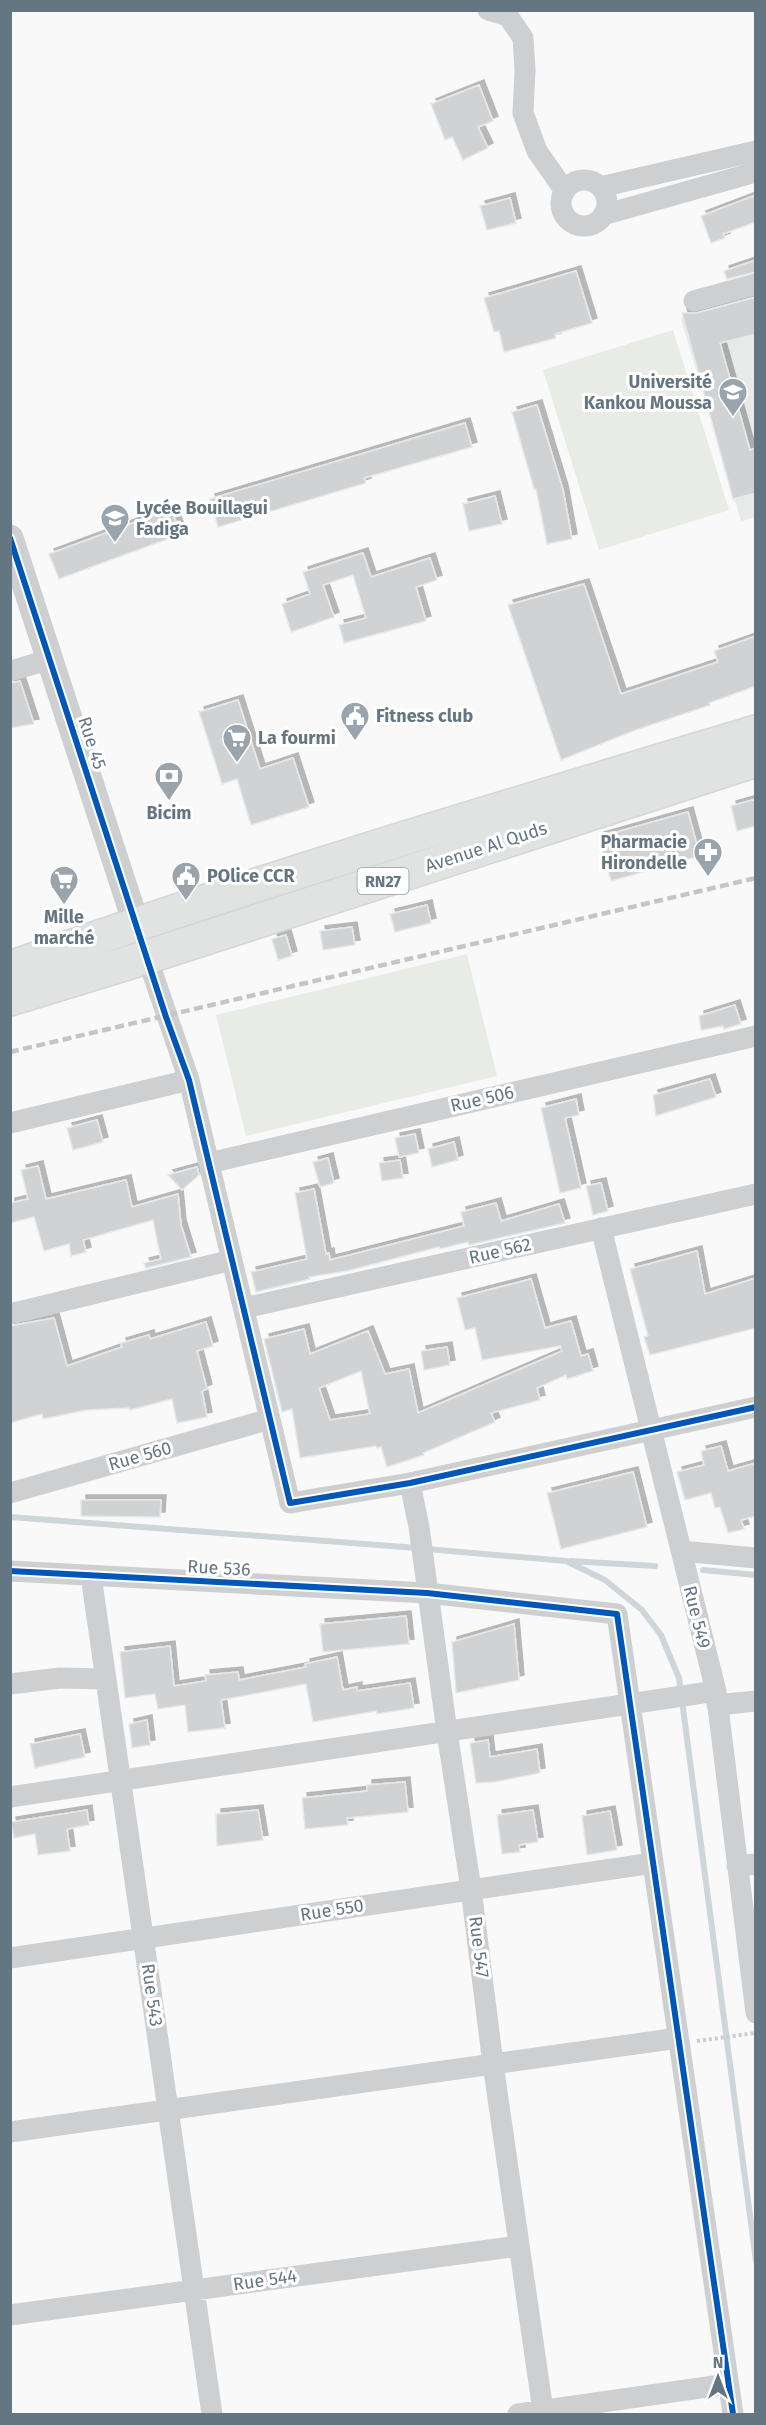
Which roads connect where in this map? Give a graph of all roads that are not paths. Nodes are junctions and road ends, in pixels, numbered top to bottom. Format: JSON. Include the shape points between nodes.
{"nodes":[{"id":1,"x":489,"y":10,"type":"edge"},
{"id":2,"x":756,"y":151,"type":"edge"},
{"id":3,"x":756,"y":172,"type":"edge"},
{"id":4,"x":600,"y":187,"type":"junction"},
{"id":5,"x":564,"y":191,"type":"junction"},
{"id":6,"x":603,"y":215,"type":"junction"},
{"id":7,"x":756,"y":284,"type":"edge"},
{"id":8,"x":694,"y":301,"type":"dead end"},
{"id":9,"x":10,"y":538,"type":"edge"},
{"id":10,"x":48,"y":660,"type":"junction"},
{"id":11,"x":10,"y":672,"type":"edge"},
{"id":12,"x":756,"y":732,"type":"edge"},
{"id":13,"x":756,"y":760,"type":"edge"},
{"id":14,"x":135,"y":924,"type":"junction"},
{"id":15,"x":147,"y":957,"type":"junction"},
{"id":16,"x":10,"y":968,"type":"edge"},
{"id":17,"x":10,"y":999,"type":"edge"},
{"id":18,"x":756,"y":1036,"type":"edge"},
{"id":19,"x":189,"y":1080,"type":"junction"},
{"id":20,"x":10,"y":1123,"type":"edge"},
{"id":21,"x":209,"y":1163,"type":"junction"},
{"id":22,"x":756,"y":1194,"type":"edge"},
{"id":23,"x":601,"y":1228,"type":"junction"},
{"id":24,"x":232,"y":1260,"type":"junction"},
{"id":25,"x":244,"y":1308,"type":"junction"},
{"id":26,"x":10,"y":1314,"type":"edge"},
{"id":27,"x":756,"y":1407,"type":"edge"},
{"id":28,"x":270,"y":1419,"type":"junction"},
{"id":29,"x":651,"y":1430,"type":"junction"},
{"id":30,"x":410,"y":1483,"type":"junction"},
{"id":31,"x":10,"y":1492,"type":"edge"},
{"id":32,"x":681,"y":1551,"type":"junction"},
{"id":33,"x":756,"y":1558,"type":"edge"},
{"id":34,"x":10,"y":1571,"type":"edge"},
{"id":35,"x":91,"y":1576,"type":"junction"},
{"id":36,"x":427,"y":1593,"type":"junction"},
{"id":37,"x":106,"y":1679,"type":"junction"},
{"id":38,"x":10,"y":1684,"type":"edge"},
{"id":39,"x":716,"y":1698,"type":"junction"},
{"id":40,"x":756,"y":1701,"type":"edge"},
{"id":41,"x":630,"y":1704,"type":"junction"},
{"id":42,"x":447,"y":1731,"type":"junction"},
{"id":43,"x":121,"y":1781,"type":"junction"},
{"id":44,"x":10,"y":1797,"type":"edge"},
{"id":45,"x":653,"y":1863,"type":"junction"},
{"id":46,"x":746,"y":1865,"type":"edge"},
{"id":47,"x":471,"y":1890,"type":"junction"},
{"id":48,"x":144,"y":1939,"type":"junction"},
{"id":49,"x":10,"y":1958,"type":"edge"},
{"id":50,"x":756,"y":2013,"type":"edge"},
{"id":51,"x":678,"y":2038,"type":"junction"},
{"id":52,"x":493,"y":2064,"type":"junction"},
{"id":53,"x":168,"y":2110,"type":"junction"},
{"id":54,"x":10,"y":2132,"type":"edge"},
{"id":55,"x":519,"y":2246,"type":"junction"},
{"id":56,"x":194,"y":2290,"type":"junction"},
{"id":57,"x":10,"y":2315,"type":"edge"},
{"id":58,"x":728,"y":2384,"type":"junction"},
{"id":59,"x":543,"y":2411,"type":"junction"},
{"id":60,"x":212,"y":2415,"type":"edge"},
{"id":61,"x":518,"y":2415,"type":"edge"},
{"id":62,"x":733,"y":2415,"type":"edge"}],
"edges":[{"from":1,"to":5,"type":"street","via":[[508,16],[523,38],[523,113],[537,151]]},
{"from":2,"to":4,"type":"street"},
{"from":3,"to":6,"type":"street"},
{"from":4,"to":5,"type":"street","via":[[582,181]]},
{"from":4,"to":6,"type":"street","via":[[606,196]]},
{"from":5,"to":6,"type":"street","via":[[562,211],[576,225],[586,226]]},
{"from":7,"to":8,"type":"street"},
{"from":9,"to":10,"type":"street","name":"Rue 45"},
{"from":10,"to":11,"type":"street"},
{"from":10,"to":14,"type":"street","name":"Rue 45"},
{"from":12,"to":14,"type":"main road","name":"Avenue Al Quds","number":"RN27"},
{"from":13,"to":15,"type":"main road","name":"Avenue Al Quds","number":"RN27"},
{"from":14,"to":15,"type":"street","name":"Rue 45"},
{"from":14,"to":16,"type":"main road","name":"Avenue Al Quds","number":"RN27"},
{"from":15,"to":17,"type":"main road","name":"Avenue Al Quds","number":"RN27"},
{"from":15,"to":19,"type":"street"},
{"from":18,"to":21,"type":"street","name":"Rue 506"},
{"from":19,"to":20,"type":"street"},
{"from":19,"to":21,"type":"street"},
{"from":21,"to":24,"type":"street"},
{"from":22,"to":23,"type":"street","name":"Rue 562"},
{"from":23,"to":25,"type":"street","name":"Rue 562"},
{"from":23,"to":29,"type":"street","name":"Rue 549"},
{"from":24,"to":25,"type":"street"},
{"from":24,"to":26,"type":"street"},
{"from":25,"to":28,"type":"street"},
{"from":27,"to":29,"type":"street"},
{"from":28,"to":30,"type":"street","via":[[290,1503]]},
{"from":28,"to":31,"type":"street","name":"Rue 560"},
{"from":29,"to":30,"type":"street"},
{"from":29,"to":32,"type":"street","name":"Rue 549"},
{"from":30,"to":36,"type":"street","name":"Rue 547"},
{"from":32,"to":33,"type":"street"},
{"from":32,"to":39,"type":"street","name":"Rue 549"},
{"from":34,"to":35,"type":"street","name":"Rue 536"},
{"from":35,"to":36,"type":"street","name":"Rue 536"},
{"from":35,"to":37,"type":"street","name":"Rue 543"},
{"from":36,"to":41,"type":"street","name":"Rue 536","via":[[617,1614]]},
{"from":36,"to":42,"type":"street","name":"Rue 547"},
{"from":37,"to":38,"type":"street","via":[[60,1678]]},
{"from":37,"to":43,"type":"street","name":"Rue 543"},
{"from":39,"to":40,"type":"street"},
{"from":39,"to":41,"type":"street"},
{"from":39,"to":46,"type":"street","name":"Rue 549"},
{"from":41,"to":42,"type":"street"},
{"from":41,"to":45,"type":"street"},
{"from":42,"to":43,"type":"street"},
{"from":42,"to":47,"type":"street","name":"Rue 547"},
{"from":43,"to":44,"type":"street"},
{"from":43,"to":48,"type":"street","name":"Rue 543"},
{"from":45,"to":47,"type":"street","name":"Rue 550"},
{"from":45,"to":51,"type":"street"},
{"from":46,"to":50,"type":"street","name":"Rue 549"},
{"from":47,"to":48,"type":"street","name":"Rue 550"},
{"from":47,"to":52,"type":"street","name":"Rue 547"},
{"from":48,"to":49,"type":"street","name":"Rue 550"},
{"from":48,"to":53,"type":"street","name":"Rue 543"},
{"from":51,"to":52,"type":"street"},
{"from":51,"to":58,"type":"street"},
{"from":52,"to":53,"type":"street"},
{"from":52,"to":55,"type":"street","name":"Rue 547"},
{"from":53,"to":54,"type":"street"},
{"from":53,"to":56,"type":"street","name":"Rue 543"},
{"from":55,"to":56,"type":"street","name":"Rue 544"},
{"from":55,"to":59,"type":"street","name":"Rue 547"},
{"from":56,"to":57,"type":"street","name":"Rue 544"},
{"from":56,"to":60,"type":"street","name":"Rue 543"},
{"from":58,"to":59,"type":"street"},
{"from":58,"to":62,"type":"street"},
{"from":59,"to":61,"type":"street"}]}
